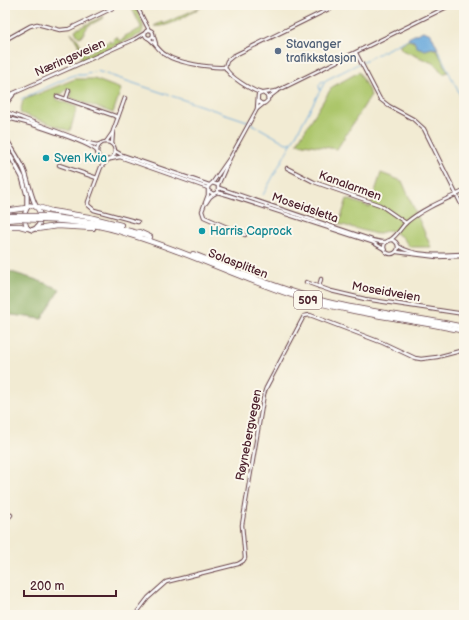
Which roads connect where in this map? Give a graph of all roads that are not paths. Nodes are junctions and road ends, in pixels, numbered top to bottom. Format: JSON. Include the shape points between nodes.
{"nodes":[{"id":1,"x":119,"y":5,"type":"edge"},
{"id":2,"x":136,"y":5,"type":"edge"},
{"id":3,"x":337,"y":5,"type":"edge"},
{"id":4,"x":451,"y":5,"type":"edge"},
{"id":5,"x":142,"y":18,"type":"junction"},
{"id":6,"x":149,"y":30,"type":"junction"},
{"id":7,"x":145,"y":32,"type":"junction"},
{"id":8,"x":153,"y":34,"type":"junction"},
{"id":9,"x":147,"y":37,"type":"junction"},
{"id":10,"x":135,"y":39,"type":"junction"},
{"id":11,"x":5,"y":40,"type":"edge"},
{"id":12,"x":157,"y":46,"type":"junction"},
{"id":13,"x":356,"y":52,"type":"junction"},
{"id":14,"x":225,"y":67,"type":"junction"},
{"id":15,"x":69,"y":90,"type":"dead end"},
{"id":16,"x":252,"y":90,"type":"junction"},
{"id":17,"x":277,"y":91,"type":"junction"},
{"id":18,"x":262,"y":93,"type":"junction"},
{"id":19,"x":13,"y":95,"type":"junction"},
{"id":20,"x":57,"y":96,"type":"dead end"},
{"id":21,"x":5,"y":97,"type":"edge"},
{"id":22,"x":125,"y":98,"type":"dead end"},
{"id":23,"x":268,"y":98,"type":"junction"},
{"id":24,"x":66,"y":99,"type":"junction"},
{"id":25,"x":258,"y":100,"type":"junction"},
{"id":26,"x":263,"y":104,"type":"junction"},
{"id":27,"x":5,"y":105,"type":"edge"},
{"id":28,"x":257,"y":109,"type":"junction"},
{"id":29,"x":6,"y":112,"type":"junction"},
{"id":30,"x":5,"y":118,"type":"edge"},
{"id":31,"x":118,"y":118,"type":"junction"},
{"id":32,"x":113,"y":131,"type":"junction"},
{"id":33,"x":5,"y":137,"type":"edge"},
{"id":34,"x":106,"y":142,"type":"junction"},
{"id":35,"x":100,"y":144,"type":"junction"},
{"id":36,"x":112,"y":144,"type":"junction"},
{"id":37,"x":5,"y":146,"type":"edge"},
{"id":38,"x":97,"y":151,"type":"junction"},
{"id":39,"x":115,"y":151,"type":"junction"},
{"id":40,"x":100,"y":157,"type":"junction"},
{"id":41,"x":230,"y":158,"type":"junction"},
{"id":42,"x":109,"y":159,"type":"junction"},
{"id":43,"x":59,"y":165,"type":"dead end"},
{"id":44,"x":101,"y":167,"type":"junction"},
{"id":45,"x":287,"y":168,"type":"dead end"},
{"id":46,"x":97,"y":178,"type":"junction"},
{"id":47,"x":211,"y":184,"type":"junction"},
{"id":48,"x":218,"y":187,"type":"junction"},
{"id":49,"x":208,"y":190,"type":"junction"},
{"id":50,"x":464,"y":191,"type":"edge"},
{"id":51,"x":31,"y":193,"type":"junction"},
{"id":52,"x":216,"y":193,"type":"junction"},
{"id":53,"x":456,"y":194,"type":"junction"},
{"id":54,"x":37,"y":207,"type":"junction"},
{"id":55,"x":203,"y":207,"type":"junction"},
{"id":56,"x":27,"y":208,"type":"junction"},
{"id":57,"x":464,"y":210,"type":"edge"},
{"id":58,"x":5,"y":211,"type":"edge"},
{"id":59,"x":58,"y":211,"type":"junction"},
{"id":60,"x":5,"y":216,"type":"edge"},
{"id":61,"x":19,"y":218,"type":"junction"},
{"id":62,"x":45,"y":218,"type":"junction"},
{"id":63,"x":5,"y":220,"type":"edge"},
{"id":64,"x":138,"y":222,"type":"dead end"},
{"id":65,"x":406,"y":223,"type":"junction"},
{"id":66,"x":5,"y":226,"type":"edge"},
{"id":67,"x":27,"y":228,"type":"junction"},
{"id":68,"x":37,"y":229,"type":"junction"},
{"id":69,"x":128,"y":234,"type":"junction"},
{"id":70,"x":398,"y":234,"type":"junction"},
{"id":71,"x":245,"y":235,"type":"dead end"},
{"id":72,"x":150,"y":238,"type":"junction"},
{"id":73,"x":390,"y":240,"type":"junction"},
{"id":74,"x":387,"y":242,"type":"junction"},
{"id":75,"x":397,"y":245,"type":"junction"},
{"id":76,"x":384,"y":249,"type":"junction"},
{"id":77,"x":396,"y":252,"type":"junction"},
{"id":78,"x":464,"y":255,"type":"edge"},
{"id":79,"x":321,"y":279,"type":"dead end"},
{"id":80,"x":306,"y":282,"type":"dead end"},
{"id":81,"x":319,"y":287,"type":"junction"},
{"id":82,"x":464,"y":314,"type":"edge"},
{"id":83,"x":464,"y":327,"type":"edge"},
{"id":84,"x":464,"y":331,"type":"edge"},
{"id":85,"x":464,"y":350,"type":"edge"},
{"id":86,"x":11,"y":515,"type":"dead end"},
{"id":87,"x":5,"y":521,"type":"edge"},
{"id":88,"x":136,"y":615,"type":"edge"}],
"edges":[{"from":1,"to":11,"type":"street","via":[[66,30],[37,24]]},
{"from":2,"to":5,"type":"street"},
{"from":3,"to":14,"type":"street","via":[[233,56]]},
{"from":4,"to":13,"type":"street"},
{"from":5,"to":6,"type":"street"},
{"from":5,"to":7,"type":"street"},
{"from":6,"to":7,"type":"street"},
{"from":6,"to":8,"type":"street"},
{"from":7,"to":9,"type":"street"},
{"from":7,"to":10,"type":"street","name":"Næringsveien"},
{"from":8,"to":9,"type":"street"},
{"from":8,"to":12,"type":"street"},
{"from":9,"to":10,"type":"street","name":"Næringsveien"},
{"from":9,"to":12,"type":"street"},
{"from":10,"to":19,"type":"street","name":"Næringsveien"},
{"from":12,"to":14,"type":"street","via":[[166,56],[175,60]]},
{"from":13,"to":17,"type":"street"},
{"from":13,"to":53,"type":"street","via":[[380,99],[421,126]]},
{"from":14,"to":16,"type":"street","via":[[231,75]]},
{"from":15,"to":24,"type":"street"},
{"from":16,"to":18,"type":"street"},
{"from":16,"to":25,"type":"street"},
{"from":17,"to":18,"type":"street"},
{"from":17,"to":23,"type":"street"},
{"from":18,"to":23,"type":"street"},
{"from":18,"to":25,"type":"street","via":[[258,95]]},
{"from":19,"to":21,"type":"street","name":"Næringsveien"},
{"from":19,"to":27,"type":"street","name":"Næringsveien"},
{"from":20,"to":24,"type":"street"},
{"from":22,"to":31,"type":"street"},
{"from":23,"to":26,"type":"street"},
{"from":24,"to":31,"type":"street"},
{"from":25,"to":26,"type":"street"},
{"from":25,"to":28,"type":"street"},
{"from":26,"to":28,"type":"street"},
{"from":27,"to":29,"type":"street"},
{"from":28,"to":41,"type":"street"},
{"from":29,"to":30,"type":"street"},
{"from":29,"to":35,"type":"street","via":[[88,143]]},
{"from":30,"to":38,"type":"street","via":[[36,126],[88,145]]},
{"from":31,"to":32,"type":"street"},
{"from":32,"to":34,"type":"street"},
{"from":32,"to":36,"type":"street"},
{"from":33,"to":51,"type":"street","via":[[23,168]]},
{"from":34,"to":35,"type":"street"},
{"from":34,"to":36,"type":"street"},
{"from":35,"to":38,"type":"street"},
{"from":36,"to":39,"type":"street"},
{"from":37,"to":56,"type":"street","via":[[22,177],[27,195]]},
{"from":38,"to":40,"type":"street"},
{"from":39,"to":42,"type":"street"},
{"from":39,"to":47,"type":"street"},
{"from":40,"to":42,"type":"street"},
{"from":40,"to":44,"type":"street"},
{"from":41,"to":47,"type":"street"},
{"from":41,"to":48,"type":"street"},
{"from":42,"to":44,"type":"street"},
{"from":42,"to":49,"type":"street","via":[[120,157]]},
{"from":43,"to":46,"type":"street"},
{"from":44,"to":46,"type":"street"},
{"from":45,"to":65,"type":"street","name":"Kanalarmen","via":[[314,182],[380,205]]},
{"from":46,"to":64,"type":"street","via":[[88,205]]},
{"from":47,"to":48,"type":"street","name":"Moseidsletta"},
{"from":47,"to":49,"type":"street"},
{"from":48,"to":52,"type":"street"},
{"from":48,"to":74,"type":"street","name":"Moseidsletta","via":[[372,240]]},
{"from":49,"to":52,"type":"street","name":"Moseidsletta"},
{"from":49,"to":55,"type":"street"},
{"from":50,"to":53,"type":"street"},
{"from":51,"to":54,"type":"street"},
{"from":51,"to":59,"type":"street","via":[[39,205]]},
{"from":52,"to":55,"type":"street"},
{"from":52,"to":76,"type":"street","name":"Moseidsletta","via":[[228,194],[313,222],[372,242]]},
{"from":53,"to":57,"type":"street"},
{"from":53,"to":65,"type":"street","via":[[422,211]]},
{"from":54,"to":56,"type":"street","via":[[30,205]]},
{"from":54,"to":59,"type":"highway","number":"509"},
{"from":54,"to":68,"type":"street","via":[[40,212],[40,224]]},
{"from":55,"to":71,"type":"street","via":[[202,213],[206,220]]},
{"from":56,"to":58,"type":"highway"},
{"from":56,"to":67,"type":"street"},
{"from":59,"to":72,"type":"highway","number":"509","via":[[111,222],[146,234]]},
{"from":60,"to":61,"type":"highway","name":"Solasplitten","number":"509"},
{"from":61,"to":62,"type":"highway","name":"Solasplitten","number":"509","bridge":true},
{"from":61,"to":63,"type":"highway","name":"Solasplitten","number":"509"},
{"from":62,"to":69,"type":"highway","name":"Solasplitten","number":"509"},
{"from":62,"to":72,"type":"highway","name":"Solasplitten","number":"509","via":[[98,223]]},
{"from":65,"to":70,"type":"street"},
{"from":66,"to":67,"type":"highway"},
{"from":67,"to":68,"type":"street"},
{"from":68,"to":69,"type":"highway","number":"509","via":[[57,226]]},
{"from":69,"to":84,"type":"highway","name":"Solasplitten","number":"509","via":[[300,298],[357,312]]},
{"from":70,"to":73,"type":"street"},
{"from":70,"to":75,"type":"street"},
{"from":72,"to":83,"type":"highway","name":"Solasplitten","number":"509","via":[[326,302]]},
{"from":73,"to":74,"type":"street"},
{"from":73,"to":75,"type":"street"},
{"from":74,"to":76,"type":"street"},
{"from":75,"to":77,"type":"street"},
{"from":75,"to":78,"type":"street","via":[[411,252]]},
{"from":76,"to":77,"type":"street","via":[[389,254]]},
{"from":77,"to":78,"type":"street","via":[[437,257]]},
{"from":79,"to":81,"type":"street"},
{"from":80,"to":81,"type":"street","name":"Moseidveien"},
{"from":81,"to":82,"type":"street","name":"Moseidveien","via":[[365,299]]},
{"from":85,"to":88,"type":"street","name":"Røynebergvegen","via":[[418,359],[310,315],[304,316],[264,394],[242,525],[245,558],[232,565],[166,582],[148,598]]},
{"from":86,"to":87,"type":"street"}]}
